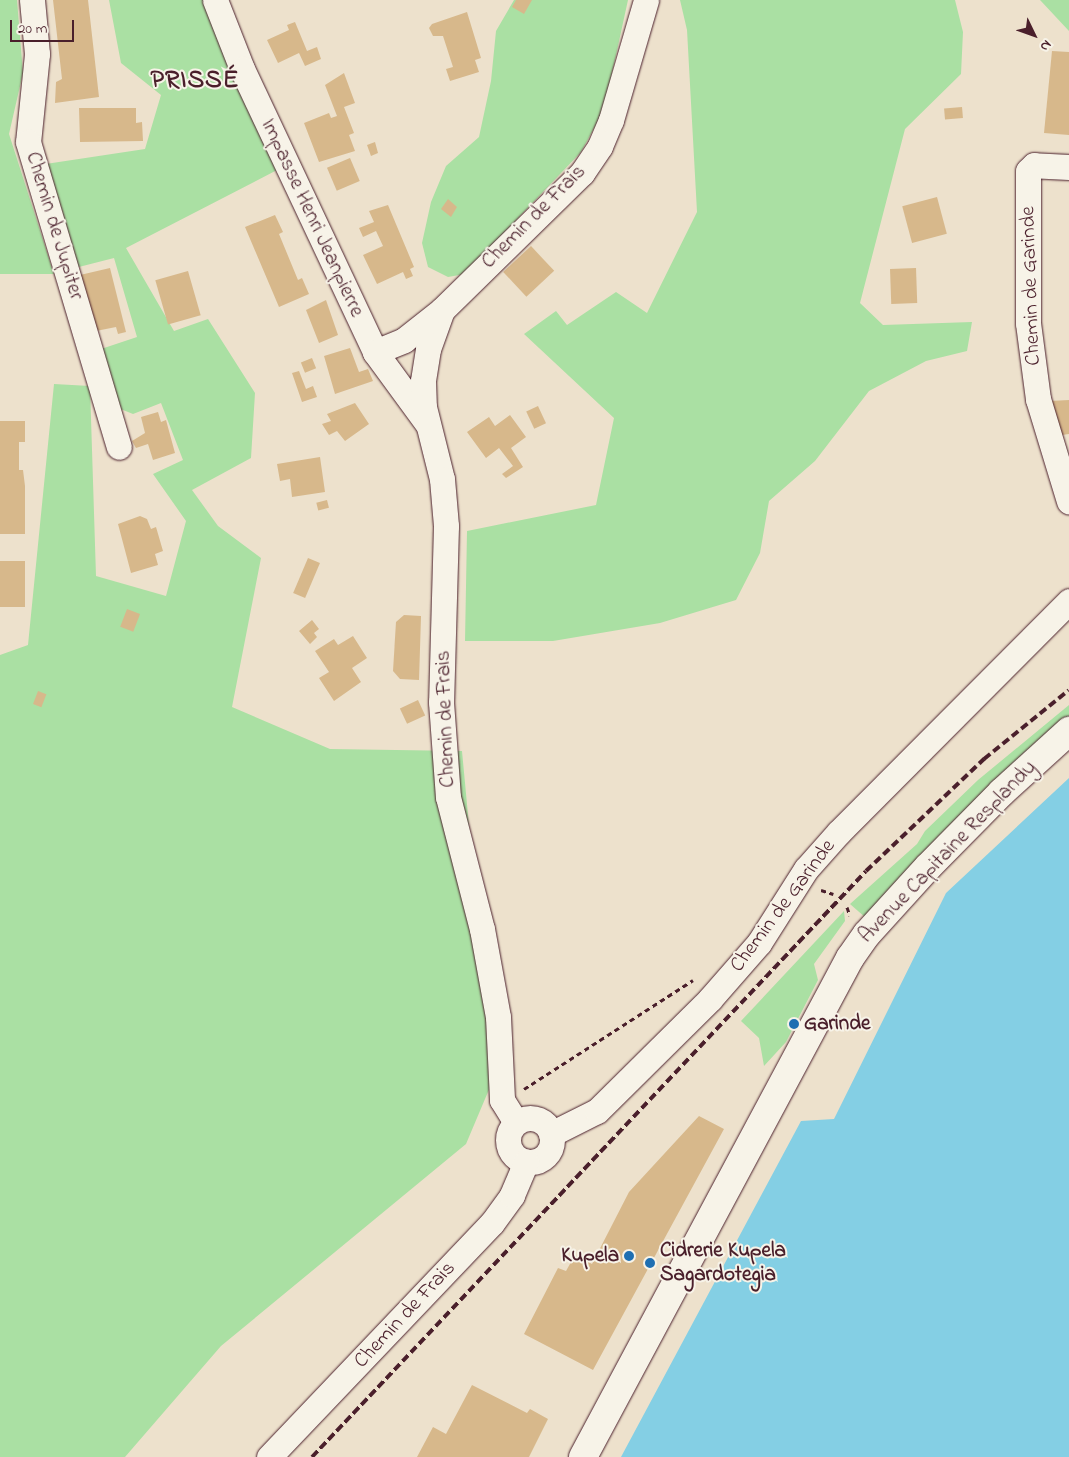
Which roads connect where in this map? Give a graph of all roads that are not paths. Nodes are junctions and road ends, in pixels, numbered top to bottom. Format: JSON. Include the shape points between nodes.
{"nodes":[{"id":1,"x":32,"y":0,"type":"edge"},
{"id":2,"x":215,"y":0,"type":"edge"},
{"id":3,"x":646,"y":0,"type":"edge"},
{"id":4,"x":1069,"y":167,"type":"edge"},
{"id":5,"x":442,"y":310,"type":"junction"},
{"id":6,"x":375,"y":352,"type":"junction"},
{"id":7,"x":428,"y":425,"type":"junction"},
{"id":8,"x":119,"y":447,"type":"dead end"},
{"id":9,"x":1069,"y":501,"type":"edge"},
{"id":10,"x":1069,"y":601,"type":"edge"},
{"id":11,"x":1069,"y":731,"type":"edge"},
{"id":12,"x":516,"y":1122,"type":"junction"},
{"id":13,"x":551,"y":1134,"type":"junction"},
{"id":14,"x":526,"y":1162,"type":"junction"},
{"id":15,"x":269,"y":1457,"type":"edge"},
{"id":16,"x":583,"y":1457,"type":"edge"}],
"edges":[{"from":1,"to":8,"type":"street","name":"Chemin de Jupiter","via":[[38,54],[28,142]]},
{"from":2,"to":6,"type":"street","name":"Impasse Henri Jeanpierre","via":[[242,69]]},
{"from":3,"to":5,"type":"street","name":"Chemin de Frais","via":[[612,120],[600,146],[582,173]]},
{"from":4,"to":9,"type":"street","name":"Chemin de Garinde","via":[[1034,165],[1028,171],[1028,323],[1038,399]]},
{"from":5,"to":6,"type":"street","name":"Chemin de Frais","via":[[404,340]]},
{"from":5,"to":7,"type":"street","name":"Chemin de Frais","via":[[428,349],[424,381]]},
{"from":6,"to":7,"type":"street","name":"Impasse Henri Jeanpierre"},
{"from":7,"to":12,"type":"street","name":"Chemin de Frais","via":[[442,479],[446,526],[442,702],[448,797],[482,929],[498,1017],[502,1100]]},
{"from":10,"to":13,"type":"street","name":"Chemin de Garinde","via":[[839,832],[806,869],[759,943],[710,999],[597,1111]]},
{"from":11,"to":16,"type":"main road","name":"Avenue Capitaine Resplandy","via":[[1002,792],[928,867],[867,934],[850,958]]},
{"from":12,"to":13,"type":"street","via":[[533,1118],[541,1121]]},
{"from":12,"to":14,"type":"street","via":[[508,1137],[508,1146],[512,1153]]},
{"from":13,"to":14,"type":"street","via":[[552,1143],[543,1158]]},
{"from":14,"to":15,"type":"street","name":"Chemin de Frais","via":[[512,1196],[492,1223]]}]}
